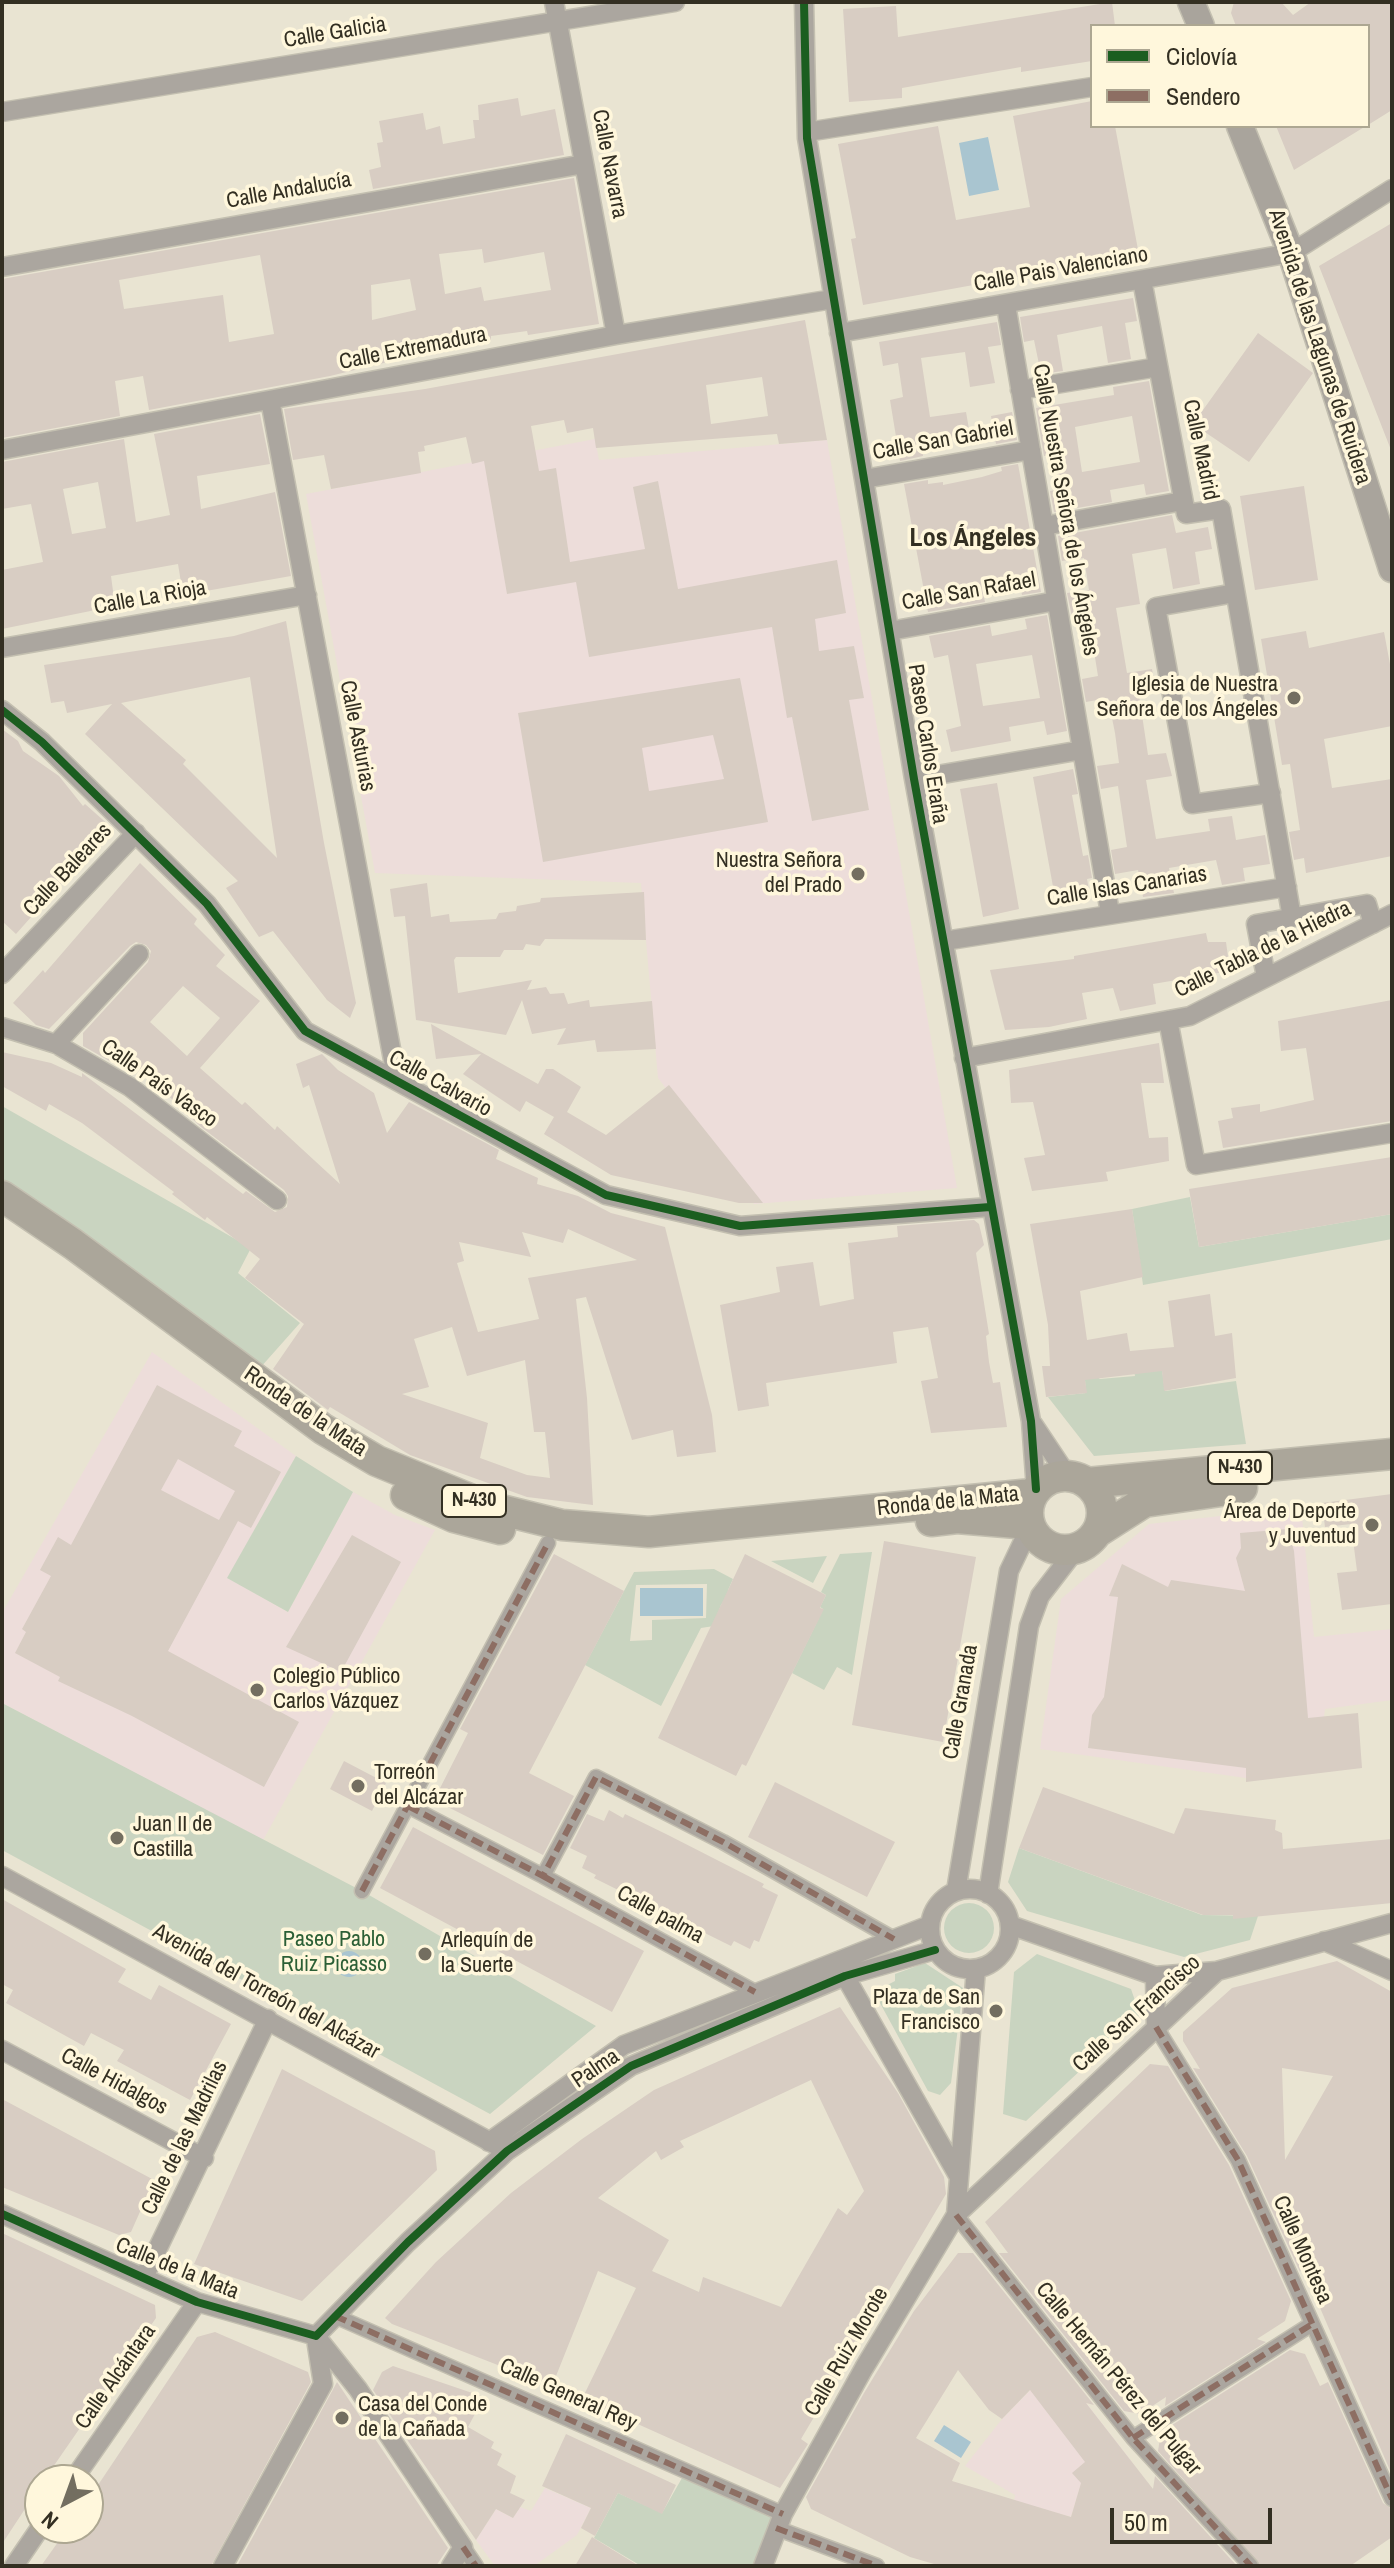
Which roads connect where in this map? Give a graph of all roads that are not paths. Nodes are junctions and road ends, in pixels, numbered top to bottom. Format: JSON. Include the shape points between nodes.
{"nodes":[{"id":1,"x":554,"y":2,"type":"edge"},
{"id":2,"x":675,"y":2,"type":"edge"},
{"id":3,"x":804,"y":2,"type":"edge"},
{"id":4,"x":1191,"y":2,"type":"edge"},
{"id":5,"x":557,"y":22,"type":"junction"},
{"id":6,"x":1200,"y":24,"type":"edge"},
{"id":7,"x":1090,"y":87,"type":"edge"},
{"id":8,"x":2,"y":112,"type":"edge"},
{"id":9,"x":1241,"y":128,"type":"edge"},
{"id":10,"x":807,"y":132,"type":"junction"},
{"id":11,"x":584,"y":164,"type":"junction"},
{"id":12,"x":1392,"y":189,"type":"edge"},
{"id":13,"x":1291,"y":253,"type":"junction"},
{"id":14,"x":2,"y":267,"type":"edge"},
{"id":15,"x":1142,"y":280,"type":"junction"},
{"id":16,"x":833,"y":299,"type":"junction"},
{"id":17,"x":1006,"y":305,"type":"junction"},
{"id":18,"x":839,"y":333,"type":"junction"},
{"id":19,"x":616,"y":335,"type":"junction"},
{"id":20,"x":1158,"y":367,"type":"junction"},
{"id":21,"x":1020,"y":390,"type":"junction"},
{"id":22,"x":270,"y":400,"type":"junction"},
{"id":23,"x":2,"y":450,"type":"edge"},
{"id":24,"x":1031,"y":450,"type":"junction"},
{"id":25,"x":864,"y":479,"type":"junction"},
{"id":26,"x":1183,"y":501,"type":"junction"},
{"id":27,"x":1044,"y":526,"type":"junction"},
{"id":28,"x":1392,"y":569,"type":"edge"},
{"id":29,"x":1235,"y":593,"type":"junction"},
{"id":30,"x":307,"y":595,"type":"junction"},
{"id":31,"x":1056,"y":601,"type":"junction"},
{"id":32,"x":890,"y":631,"type":"junction"},
{"id":33,"x":2,"y":648,"type":"edge"},
{"id":34,"x":2,"y":710,"type":"edge"},
{"id":35,"x":1082,"y":750,"type":"junction"},
{"id":36,"x":914,"y":779,"type":"junction"},
{"id":37,"x":1271,"y":793,"type":"junction"},
{"id":38,"x":136,"y":833,"type":"junction"},
{"id":39,"x":1287,"y":887,"type":"junction"},
{"id":40,"x":1110,"y":913,"type":"junction"},
{"id":41,"x":1392,"y":914,"type":"edge"},
{"id":42,"x":1292,"y":918,"type":"junction"},
{"id":43,"x":1373,"y":924,"type":"junction"},
{"id":44,"x":944,"y":941,"type":"junction"},
{"id":45,"x":139,"y":954,"type":"dead end"},
{"id":46,"x":2,"y":974,"type":"edge"},
{"id":47,"x":1266,"y":977,"type":"junction"},
{"id":48,"x":1168,"y":1020,"type":"junction"},
{"id":49,"x":2,"y":1027,"type":"edge"},
{"id":50,"x":56,"y":1044,"type":"junction"},
{"id":51,"x":964,"y":1058,"type":"junction"},
{"id":52,"x":397,"y":1081,"type":"junction"},
{"id":53,"x":1392,"y":1133,"type":"edge"},
{"id":54,"x":2,"y":1196,"type":"edge"},
{"id":55,"x":277,"y":1200,"type":"dead end"},
{"id":56,"x":990,"y":1207,"type":"junction"},
{"id":57,"x":2,"y":1213,"type":"edge"},
{"id":58,"x":1031,"y":1421,"type":"junction"},
{"id":59,"x":1392,"y":1454,"type":"edge"},
{"id":60,"x":1392,"y":1472,"type":"edge"},
{"id":61,"x":1077,"y":1479,"type":"junction"},
{"id":62,"x":1034,"y":1491,"type":"junction"},
{"id":63,"x":1029,"y":1526,"type":"junction"},
{"id":64,"x":1087,"y":1540,"type":"junction"},
{"id":65,"x":548,"y":1543,"type":"junction"},
{"id":66,"x":408,"y":1806,"type":"junction"},
{"id":67,"x":2,"y":1876,"type":"edge"},
{"id":68,"x":543,"y":1876,"type":"junction"},
{"id":69,"x":362,"y":1891,"type":"dead end"},
{"id":70,"x":956,"y":1891,"type":"junction"},
{"id":71,"x":988,"y":1894,"type":"junction"},
{"id":72,"x":1392,"y":1923,"type":"edge"},
{"id":73,"x":930,"y":1925,"type":"junction"},
{"id":74,"x":1010,"y":1925,"type":"junction"},
{"id":75,"x":894,"y":1939,"type":"junction"},
{"id":76,"x":1324,"y":1941,"type":"junction"},
{"id":77,"x":935,"y":1950,"type":"junction"},
{"id":78,"x":976,"y":1969,"type":"junction"},
{"id":79,"x":1217,"y":1971,"type":"junction"},
{"id":80,"x":1392,"y":1971,"type":"edge"},
{"id":81,"x":845,"y":1976,"type":"junction"},
{"id":82,"x":1155,"y":1976,"type":"junction"},
{"id":83,"x":755,"y":1992,"type":"junction"},
{"id":84,"x":268,"y":2019,"type":"junction"},
{"id":85,"x":1156,"y":2027,"type":"junction"},
{"id":86,"x":2,"y":2050,"type":"edge"},
{"id":87,"x":489,"y":2142,"type":"junction"},
{"id":88,"x":507,"y":2151,"type":"junction"},
{"id":89,"x":204,"y":2158,"type":"junction"},
{"id":90,"x":959,"y":2177,"type":"junction"},
{"id":91,"x":2,"y":2214,"type":"edge"},
{"id":92,"x":956,"y":2215,"type":"junction"},
{"id":93,"x":144,"y":2277,"type":"junction"},
{"id":94,"x":197,"y":2302,"type":"junction"},
{"id":95,"x":335,"y":2316,"type":"junction"},
{"id":96,"x":1312,"y":2324,"type":"junction"},
{"id":97,"x":316,"y":2336,"type":"junction"},
{"id":98,"x":1133,"y":2438,"type":"junction"},
{"id":99,"x":84,"y":2464,"type":"edge"},
{"id":100,"x":1392,"y":2499,"type":"edge"},
{"id":101,"x":779,"y":2521,"type":"junction"},
{"id":102,"x":29,"y":2544,"type":"edge"},
{"id":103,"x":463,"y":2547,"type":"junction"},
{"id":104,"x":14,"y":2566,"type":"edge"},
{"id":105,"x":223,"y":2566,"type":"edge"},
{"id":106,"x":451,"y":2566,"type":"edge"},
{"id":107,"x":476,"y":2566,"type":"edge"},
{"id":108,"x":763,"y":2566,"type":"edge"},
{"id":109,"x":877,"y":2566,"type":"edge"},
{"id":110,"x":1251,"y":2566,"type":"edge"}],
"edges":[{"from":1,"to":5,"type":"street","name":"Calle Navarra"},
{"from":2,"to":5,"type":"street","name":"Calle Galicia"},
{"from":3,"to":10,"type":"street","name":"Paseo Carlos Eraña"},
{"from":4,"to":6,"type":"main road"},
{"from":5,"to":8,"type":"street","name":"Calle Galicia"},
{"from":5,"to":11,"type":"street","name":"Calle Navarra"},
{"from":7,"to":10,"type":"street"},
{"from":9,"to":13,"type":"main road","name":"Avenida de las Lagunas de Ruidera"},
{"from":10,"to":16,"type":"street","name":"Paseo Carlos Eraña"},
{"from":11,"to":14,"type":"street","name":"Calle Andalucía"},
{"from":11,"to":19,"type":"street","name":"Calle Navarra"},
{"from":12,"to":13,"type":"street"},
{"from":13,"to":15,"type":"street","name":"Calle Pais Valenciano"},
{"from":13,"to":28,"type":"main road","name":"Avenida de las Lagunas de Ruidera"},
{"from":15,"to":17,"type":"street","name":"Calle Pais Valenciano"},
{"from":15,"to":20,"type":"street","name":"Calle Madrid"},
{"from":16,"to":18,"type":"street","name":"Paseo Carlos Eraña"},
{"from":16,"to":19,"type":"street","name":"Calle Extremadura"},
{"from":17,"to":18,"type":"street","name":"Calle Pais Valenciano"},
{"from":17,"to":21,"type":"street","name":"Calle Nuestra Señora de los Ángeles"},
{"from":18,"to":25,"type":"street","name":"Paseo Carlos Eraña"},
{"from":19,"to":22,"type":"street","name":"Calle Extremadura"},
{"from":20,"to":21,"type":"street"},
{"from":20,"to":26,"type":"street","name":"Calle Madrid"},
{"from":21,"to":24,"type":"street","name":"Calle Nuestra Señora de los Ángeles"},
{"from":22,"to":23,"type":"street","name":"Calle Extremadura"},
{"from":22,"to":30,"type":"street","name":"Calle Asturias"},
{"from":24,"to":25,"type":"street","name":"Calle San Gabriel"},
{"from":24,"to":27,"type":"street","name":"Calle Nuestra Señora de los Ángeles"},
{"from":25,"to":32,"type":"street","name":"Paseo Carlos Eraña"},
{"from":26,"to":27,"type":"street"},
{"from":26,"to":29,"type":"street","name":"Calle Madrid","via":[[1186,514],[1221,509]]},
{"from":27,"to":31,"type":"street","name":"Calle Nuestra Señora de los Ángeles"},
{"from":29,"to":37,"type":"street","name":"Calle Madrid"},
{"from":29,"to":37,"type":"street","via":[[1156,607],[1192,804]]},
{"from":30,"to":33,"type":"street","name":"Calle La Rioja"},
{"from":30,"to":52,"type":"street","name":"Calle Asturias"},
{"from":31,"to":32,"type":"street","name":"Calle San Rafael"},
{"from":31,"to":35,"type":"street","name":"Calle Nuestra Señora de los Ángeles"},
{"from":32,"to":36,"type":"street","name":"Paseo Carlos Eraña"},
{"from":34,"to":38,"type":"street","name":"Calle Calvario"},
{"from":35,"to":36,"type":"street"},
{"from":35,"to":40,"type":"street","name":"Calle Nuestra Señora de los Ángeles"},
{"from":36,"to":44,"type":"street","name":"Paseo Carlos Eraña"},
{"from":37,"to":39,"type":"street","name":"Calle Madrid"},
{"from":38,"to":46,"type":"street","name":"Calle Baleares"},
{"from":38,"to":52,"type":"street","name":"Calle Calvario","via":[[207,904],[305,1031]]},
{"from":39,"to":40,"type":"street","name":"Calle Islas Canarias"},
{"from":39,"to":42,"type":"street"},
{"from":40,"to":44,"type":"street","name":"Calle Islas Canarias"},
{"from":41,"to":43,"type":"street","name":"Calle Tabla de la Hiedra"},
{"from":42,"to":43,"type":"street","via":[[1367,904]]},
{"from":42,"to":47,"type":"street","via":[[1256,924]]},
{"from":43,"to":47,"type":"street","name":"Calle Tabla de la Hiedra"},
{"from":44,"to":51,"type":"street","name":"Paseo Carlos Eraña"},
{"from":45,"to":50,"type":"street"},
{"from":47,"to":48,"type":"street","name":"Calle Tabla de la Hiedra","via":[[1190,1016]]},
{"from":48,"to":51,"type":"street","name":"Calle Tabla de la Hiedra"},
{"from":48,"to":53,"type":"street","via":[[1196,1165]]},
{"from":49,"to":50,"type":"street","name":"Calle País Vasco"},
{"from":50,"to":55,"type":"street","name":"Calle País Vasco","via":[[130,1087]]},
{"from":51,"to":56,"type":"street","name":"Paseo Carlos Eraña"},
{"from":52,"to":56,"type":"street","name":"Calle Calvario","via":[[606,1195],[740,1226]]},
{"from":54,"to":62,"type":"highway","name":"Ronda de la Mata","number":"N-430","via":[[323,1429],[377,1461],[489,1507],[562,1525],[649,1532]]},
{"from":56,"to":58,"type":"street","name":"Paseo Carlos Eraña"},
{"from":57,"to":65,"type":"highway","name":"Ronda de la Mata","number":"N-430","via":[[369,1479],[454,1517]]},
{"from":58,"to":61,"type":"street","name":"Paseo Carlos Eraña"},
{"from":58,"to":62,"type":"street","name":"Paseo Carlos Eraña"},
{"from":59,"to":61,"type":"highway","number":"N-430"},
{"from":60,"to":64,"type":"highway","number":"N-430","via":[[1144,1502]]},
{"from":61,"to":62,"type":"highway","number":"N-430","via":[[1045,1481]]},
{"from":61,"to":64,"type":"highway","via":[[1101,1505]]},
{"from":62,"to":63,"type":"highway","via":[[1028,1504]]},
{"from":63,"to":64,"type":"highway","number":"N-430","via":[[1049,1547]]},
{"from":63,"to":65,"type":"highway","name":"Ronda de la Mata","number":"N-430","via":[[957,1518],[651,1553]]},
{"from":63,"to":70,"type":"street","name":"Calle Granada","via":[[1009,1571]]},
{"from":64,"to":71,"type":"street","via":[[1040,1596],[1029,1626]]},
{"from":65,"to":66,"type":"street"},
{"from":66,"to":68,"type":"street","name":"Calle palma"},
{"from":66,"to":69,"type":"street"},
{"from":67,"to":84,"type":"street","name":"Avenida del Torreón del Alcázar"},
{"from":68,"to":75,"type":"street","via":[[596,1777]]},
{"from":68,"to":83,"type":"street","name":"Calle palma"},
{"from":70,"to":71,"type":"street"},
{"from":70,"to":73,"type":"street","via":[[934,1910]]},
{"from":71,"to":74,"type":"street"},
{"from":72,"to":76,"type":"street","name":"Calle San Francisco"},
{"from":73,"to":75,"type":"street","name":"Palma"},
{"from":73,"to":77,"type":"street"},
{"from":74,"to":78,"type":"street","via":[[1001,1954]]},
{"from":74,"to":82,"type":"street"},
{"from":75,"to":83,"type":"street","name":"Palma"},
{"from":76,"to":79,"type":"street","name":"Calle San Francisco"},
{"from":76,"to":80,"type":"street"},
{"from":77,"to":78,"type":"street","via":[[948,1964]]},
{"from":77,"to":81,"type":"street","name":"Palma"},
{"from":78,"to":90,"type":"street"},
{"from":79,"to":82,"type":"street"},
{"from":79,"to":85,"type":"street","name":"Calle San Francisco"},
{"from":81,"to":88,"type":"street","name":"Palma","via":[[631,2066]]},
{"from":81,"to":90,"type":"street"},
{"from":82,"to":85,"type":"street"},
{"from":83,"to":87,"type":"street","name":"Palma","via":[[624,2045]]},
{"from":84,"to":87,"type":"street","name":"Avenida del Torreón del Alcázar"},
{"from":84,"to":89,"type":"street","name":"Calle de las Madrilas"},
{"from":85,"to":92,"type":"street","name":"Calle San Francisco"},
{"from":85,"to":96,"type":"street","name":"Calle Montesa","via":[[1238,2160]]},
{"from":86,"to":89,"type":"street","name":"Calle Hidalgos"},
{"from":87,"to":88,"type":"street","name":"Avenida del Torreón del Alcázar"},
{"from":88,"to":95,"type":"street","name":"Palma"},
{"from":89,"to":93,"type":"street","name":"Calle de las Madrilas"},
{"from":90,"to":92,"type":"street"},
{"from":91,"to":93,"type":"street","name":"Calle de la Mata"},
{"from":92,"to":98,"type":"street","name":"Calle Hernán Pérez del Pulgar"},
{"from":92,"to":101,"type":"street","name":"Calle Ruiz Morote"},
{"from":93,"to":94,"type":"street","name":"Calle de la Mata"},
{"from":94,"to":97,"type":"street","name":"Calle de la Mata"},
{"from":94,"to":99,"type":"street","name":"Calle Alcántara"},
{"from":95,"to":97,"type":"street"},
{"from":95,"to":101,"type":"street","name":"Calle General Rey"},
{"from":96,"to":98,"type":"street"},
{"from":96,"to":100,"type":"street","name":"Calle Montesa"},
{"from":97,"to":103,"type":"street","via":[[358,2389]]},
{"from":97,"to":105,"type":"street","via":[[323,2384]]},
{"from":98,"to":110,"type":"street","name":"Calle Hernán Pérez del Pulgar"},
{"from":101,"to":108,"type":"street","name":"Calle Ruiz Morote"},
{"from":101,"to":109,"type":"street","name":"Calle General Rey"},
{"from":102,"to":104,"type":"street"},
{"from":103,"to":106,"type":"street"},
{"from":103,"to":107,"type":"street"}]}
